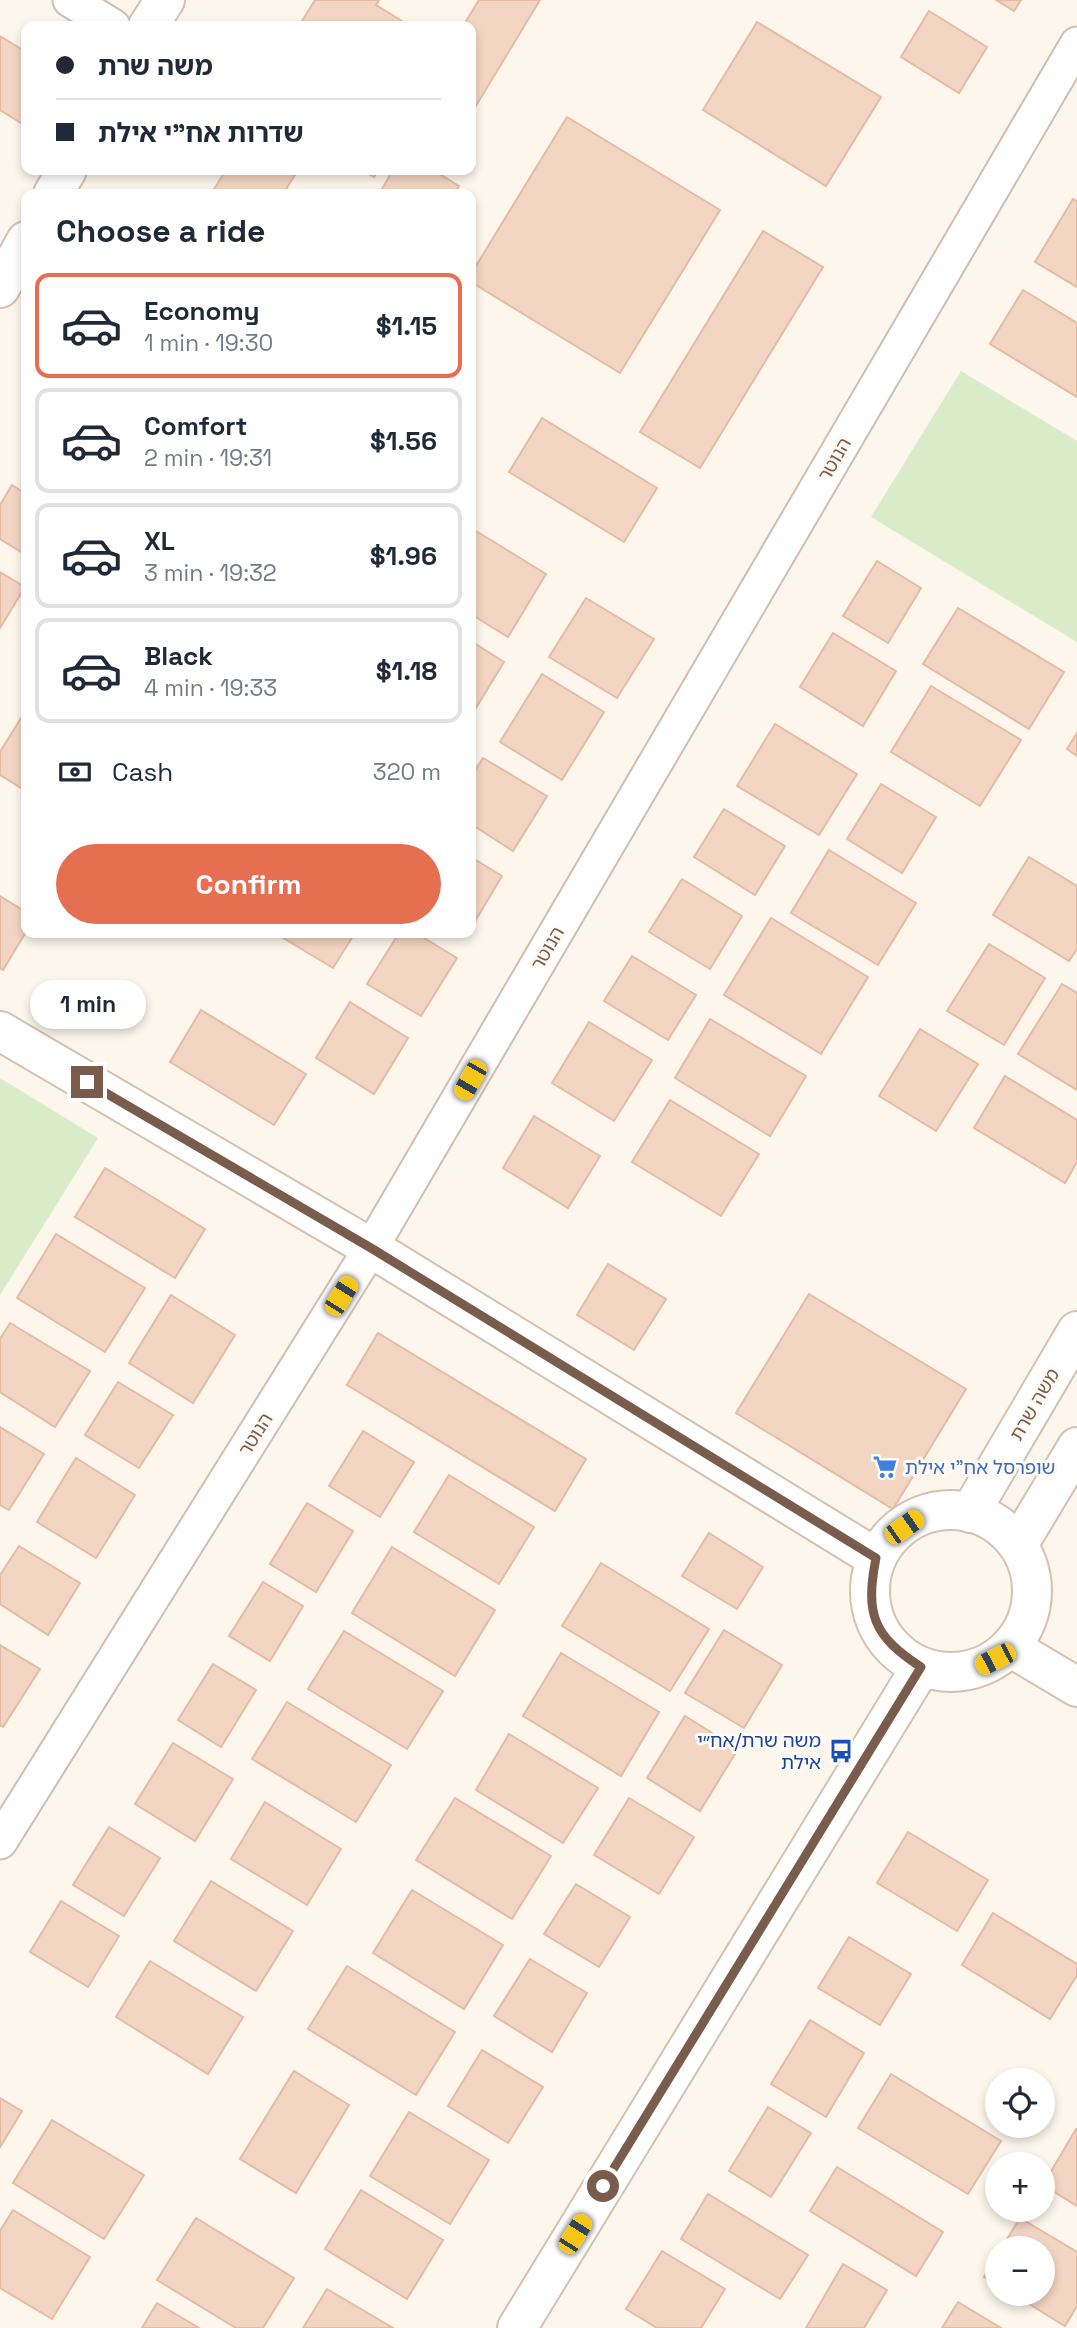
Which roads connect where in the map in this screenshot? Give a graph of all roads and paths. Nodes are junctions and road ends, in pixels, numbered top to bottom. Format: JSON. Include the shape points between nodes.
{"nodes":[{"id":1,"x":70,"y":0,"type":"edge"},
{"id":2,"x":165,"y":0,"type":"edge"},
{"id":3,"x":105,"y":21,"type":"edge"},
{"id":4,"x":152,"y":21,"type":"edge"},
{"id":5,"x":1077,"y":44,"type":"edge"},
{"id":6,"x":21,"y":250,"type":"edge"},
{"id":7,"x":0,"y":288,"type":"edge"},
{"id":8,"x":0,"y":1031,"type":"edge"},
{"id":9,"x":371,"y":1248,"type":"junction"},
{"id":10,"x":1077,"y":1331,"type":"edge"},
{"id":11,"x":1077,"y":1447,"type":"edge"},
{"id":12,"x":970,"y":1513,"type":"junction"},
{"id":13,"x":1018,"y":1545,"type":"junction"},
{"id":14,"x":876,"y":1558,"type":"junction"},
{"id":15,"x":1010,"y":1647,"type":"junction"},
{"id":16,"x":921,"y":1667,"type":"junction"},
{"id":17,"x":1077,"y":1687,"type":"edge"},
{"id":18,"x":0,"y":1842,"type":"edge"},
{"id":19,"x":517,"y":2328,"type":"edge"}],
"edges":[{"from":1,"to":3,"type":"street"},
{"from":2,"to":4,"type":"main road"},
{"from":5,"to":9,"type":"street","name":"הנוטר"},
{"from":6,"to":7,"type":"main road"},
{"from":8,"to":9,"type":"main road"},
{"from":9,"to":14,"type":"main road"},
{"from":9,"to":18,"type":"street","name":"הנוטר"},
{"from":10,"to":12,"type":"main road","name":"משה שרת"},
{"from":11,"to":13,"type":"main road"},
{"from":12,"to":13,"type":"main road","via":[[989,1520]]},
{"from":12,"to":14,"type":"main road","via":[[942,1511],[915,1518],[892,1535]]},
{"from":13,"to":15,"type":"main road","via":[[1032,1586],[1023,1629]]},
{"from":14,"to":16,"type":"main road","via":[[869,1590],[875,1622],[894,1649]]},
{"from":15,"to":16,"type":"main road","via":[[978,1668],[960,1672]]},
{"from":15,"to":17,"type":"main road"},
{"from":16,"to":19,"type":"main road"}]}
